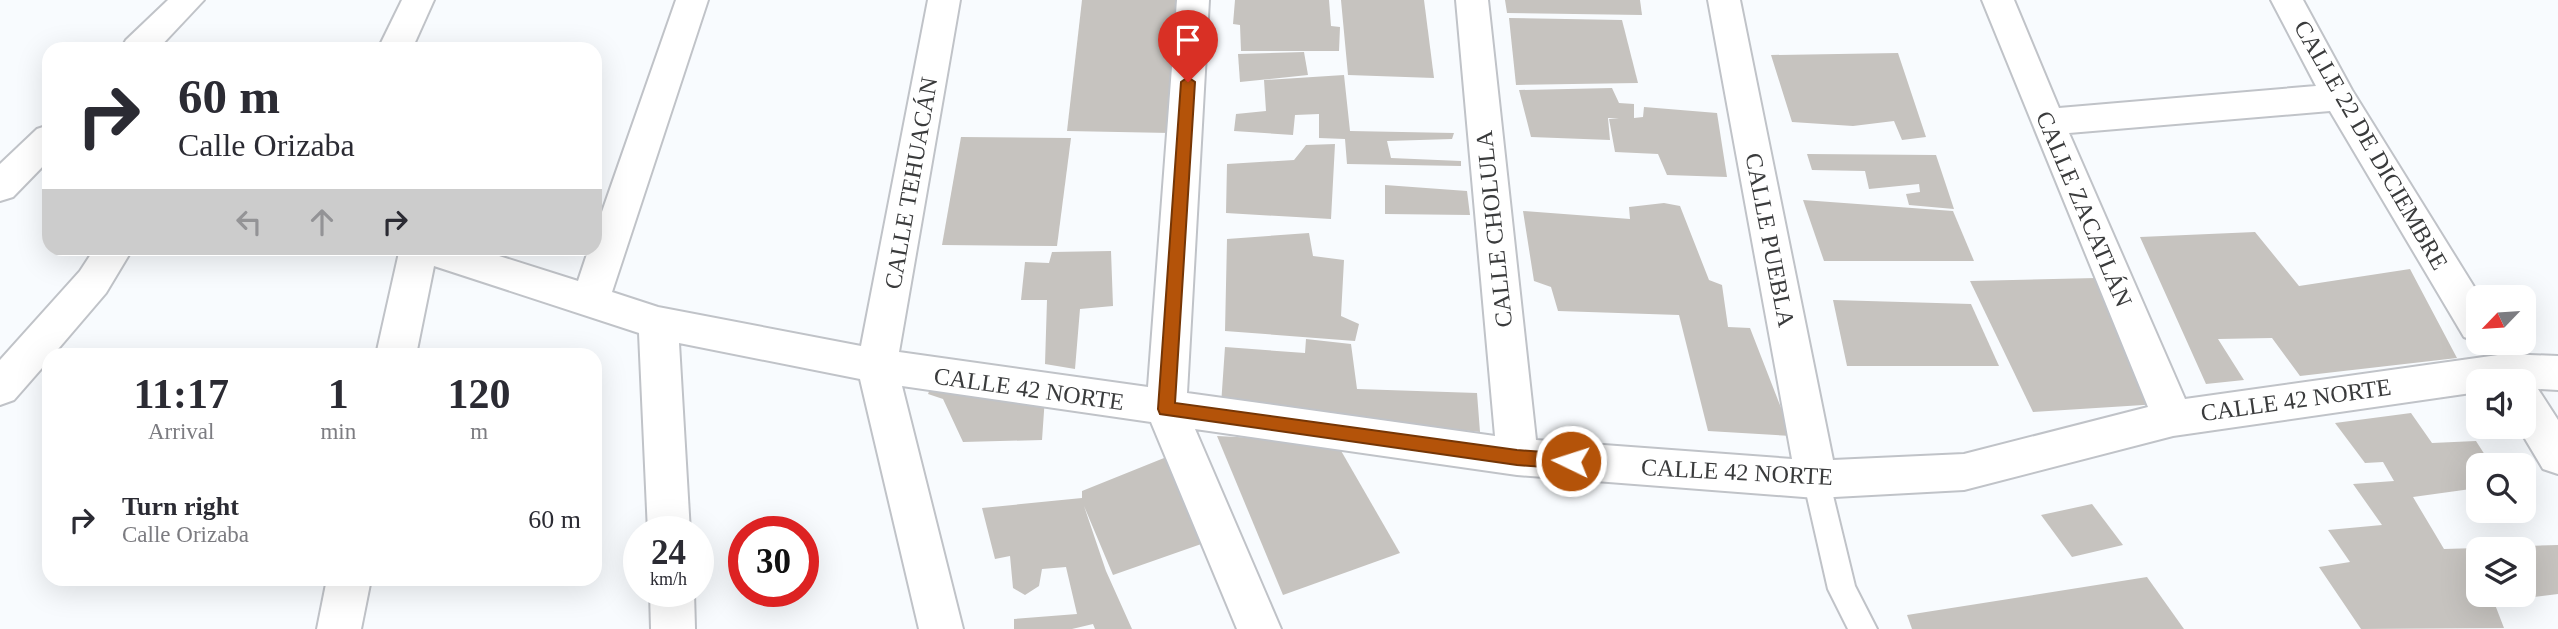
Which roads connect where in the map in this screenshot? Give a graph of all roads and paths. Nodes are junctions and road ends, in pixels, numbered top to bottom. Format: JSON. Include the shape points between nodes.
{"nodes":[{"id":1,"x":188,"y":0,"type":"edge"},
{"id":2,"x":418,"y":0,"type":"edge"},
{"id":3,"x":692,"y":0,"type":"edge"},
{"id":4,"x":944,"y":0,"type":"edge"},
{"id":5,"x":1193,"y":0,"type":"edge"},
{"id":6,"x":1472,"y":0,"type":"edge"},
{"id":7,"x":1724,"y":0,"type":"edge"},
{"id":8,"x":1998,"y":0,"type":"edge"},
{"id":9,"x":2287,"y":0,"type":"edge"},
{"id":10,"x":145,"y":42,"type":"edge"},
{"id":11,"x":398,"y":42,"type":"edge"},
{"id":12,"x":2339,"y":97,"type":"junction"},
{"id":13,"x":2047,"y":122,"type":"junction"},
{"id":14,"x":42,"y":145,"type":"edge"},
{"id":15,"x":18,"y":170,"type":"edge"},
{"id":16,"x":110,"y":256,"type":"edge"},
{"id":17,"x":417,"y":256,"type":"edge"},
{"id":18,"x":450,"y":256,"type":"edge"},
{"id":19,"x":590,"y":301,"type":"junction"},
{"id":20,"x":2466,"y":306,"type":"edge"},
{"id":21,"x":658,"y":323,"type":"junction"},
{"id":22,"x":398,"y":348,"type":"edge"},
{"id":23,"x":877,"y":366,"type":"junction"},
{"id":24,"x":2558,"y":373,"type":"edge"},
{"id":25,"x":2536,"y":382,"type":"edge"},
{"id":26,"x":0,"y":388,"type":"edge"},
{"id":27,"x":2466,"y":394,"type":"edge"},
{"id":28,"x":1166,"y":409,"type":"junction"},
{"id":29,"x":2536,"y":417,"type":"edge"},
{"id":30,"x":2172,"y":418,"type":"junction"},
{"id":31,"x":2558,"y":456,"type":"edge"},
{"id":32,"x":1517,"y":457,"type":"junction"},
{"id":33,"x":1816,"y":480,"type":"junction"},
{"id":34,"x":668,"y":516,"type":"edge"},
{"id":35,"x":348,"y":586,"type":"edge"},
{"id":36,"x":673,"y":607,"type":"edge"},
{"id":37,"x":339,"y":629,"type":"edge"},
{"id":38,"x":674,"y":629,"type":"edge"},
{"id":39,"x":941,"y":629,"type":"edge"},
{"id":40,"x":1259,"y":629,"type":"edge"},
{"id":41,"x":1863,"y":629,"type":"edge"}],
"edges":[{"from":1,"to":10,"type":"street"},
{"from":2,"to":11,"type":"street"},
{"from":3,"to":19,"type":"street"},
{"from":4,"to":23,"type":"street","name":"CALLE TEHUACÁN"},
{"from":5,"to":28,"type":"street"},
{"from":6,"to":32,"type":"street","name":"CALLE CHOLULA"},
{"from":7,"to":33,"type":"street","name":"CALLE PUEBLA"},
{"from":8,"to":13,"type":"street","name":"CALLE ZACATLÁN"},
{"from":9,"to":12,"type":"street","name":"CALLE 22 DE DICIEMBRE"},
{"from":12,"to":13,"type":"street"},
{"from":12,"to":20,"type":"street","name":"CALLE 22 DE DICIEMBRE"},
{"from":13,"to":30,"type":"street","name":"CALLE ZACATLÁN"},
{"from":14,"to":15,"type":"street"},
{"from":16,"to":26,"type":"street","via":[[93,282]]},
{"from":17,"to":22,"type":"street"},
{"from":18,"to":19,"type":"street","name":"CALLE 42 NORTE"},
{"from":19,"to":21,"type":"street","name":"CALLE 42 NORTE"},
{"from":21,"to":23,"type":"street","name":"CALLE 42 NORTE"},
{"from":21,"to":34,"type":"street"},
{"from":23,"to":28,"type":"street","name":"CALLE 42 NORTE"},
{"from":23,"to":39,"type":"street"},
{"from":24,"to":25,"type":"street","name":"CALLE 42 NORTE"},
{"from":27,"to":30,"type":"street","name":"CALLE 42 NORTE"},
{"from":28,"to":32,"type":"street","name":"CALLE 42 NORTE"},
{"from":28,"to":40,"type":"street"},
{"from":29,"to":31,"type":"street"},
{"from":30,"to":33,"type":"street","name":"CALLE 42 NORTE","via":[[1964,472]]},
{"from":32,"to":33,"type":"street","name":"CALLE 42 NORTE"},
{"from":33,"to":41,"type":"lane","via":[[1842,589]]},
{"from":35,"to":37,"type":"street"},
{"from":36,"to":38,"type":"street"}]}
